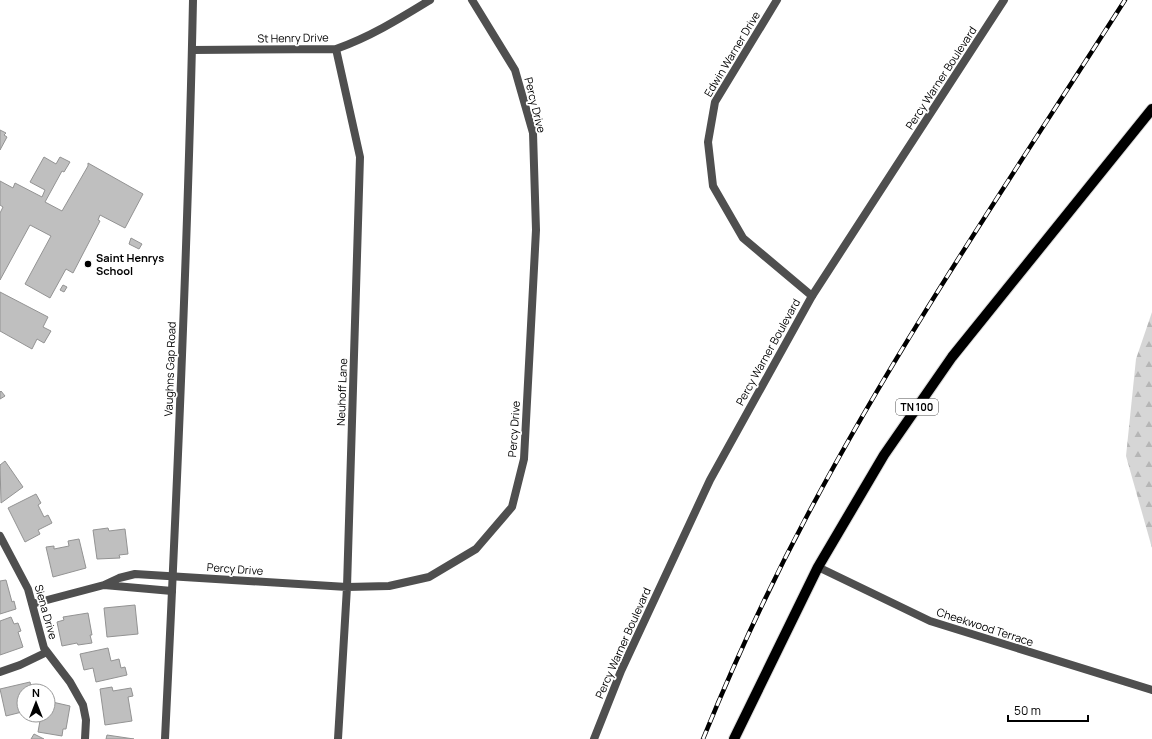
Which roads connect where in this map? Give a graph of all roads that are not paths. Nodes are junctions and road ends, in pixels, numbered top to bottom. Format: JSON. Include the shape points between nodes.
{"nodes":[{"id":1,"x":193,"y":0,"type":"edge"},
{"id":2,"x":430,"y":0,"type":"edge"},
{"id":3,"x":472,"y":0,"type":"edge"},
{"id":4,"x":777,"y":0,"type":"edge"},
{"id":5,"x":1004,"y":0,"type":"edge"},
{"id":6,"x":336,"y":49,"type":"junction"},
{"id":7,"x":192,"y":50,"type":"junction"},
{"id":8,"x":1152,"y":109,"type":"edge"},
{"id":9,"x":812,"y":296,"type":"junction"},
{"id":10,"x":0,"y":536,"type":"edge"},
{"id":11,"x":818,"y":567,"type":"junction"},
{"id":12,"x":173,"y":576,"type":"junction"},
{"id":13,"x":104,"y":585,"type":"junction"},
{"id":14,"x":346,"y":587,"type":"junction"},
{"id":15,"x":172,"y":591,"type":"junction"},
{"id":16,"x":32,"y":604,"type":"junction"},
{"id":17,"x":47,"y":652,"type":"junction"},
{"id":18,"x":0,"y":672,"type":"edge"},
{"id":19,"x":1152,"y":690,"type":"edge"},
{"id":20,"x":85,"y":739,"type":"edge"},
{"id":21,"x":165,"y":739,"type":"edge"},
{"id":22,"x":338,"y":739,"type":"edge"},
{"id":23,"x":594,"y":739,"type":"edge"},
{"id":24,"x":734,"y":739,"type":"edge"}],
"edges":[{"from":1,"to":7,"type":"street","name":"Vaughns Gap Road"},
{"from":2,"to":6,"type":"street","name":"St Henry Drive","via":[[387,27]]},
{"from":3,"to":14,"type":"street","name":"Percy Drive","via":[[515,70],[533,134],[536,230],[524,459],[512,507],[476,549],[429,577],[389,586]]},
{"from":4,"to":9,"type":"street","name":"Edwin Warner Drive","via":[[715,102],[708,142],[713,186],[743,238]]},
{"from":5,"to":9,"type":"street","name":"Percy Warner Boulevard"},
{"from":6,"to":7,"type":"street","name":"St Henry Drive"},
{"from":6,"to":14,"type":"street","name":"Neuhoff Lane","via":[[360,157]]},
{"from":7,"to":12,"type":"street","name":"Vaughns Gap Road"},
{"from":8,"to":11,"type":"main road","number":"TN 100","via":[[952,357],[884,455]]},
{"from":9,"to":23,"type":"street","name":"Percy Warner Boulevard","via":[[710,480],[621,671]]},
{"from":10,"to":16,"type":"street","name":"Siena Drive","via":[[24,578]]},
{"from":11,"to":19,"type":"street","name":"Cheekwood Terrace","via":[[930,621]]},
{"from":11,"to":24,"type":"main road","number":"TN 100"},
{"from":12,"to":13,"type":"street","name":"Percy Drive","via":[[135,574]]},
{"from":12,"to":14,"type":"street","name":"Percy Drive"},
{"from":12,"to":15,"type":"street","name":"Vaughns Gap Road"},
{"from":13,"to":15,"type":"street"},
{"from":13,"to":16,"type":"street"},
{"from":14,"to":22,"type":"street","name":"Neuhoff Lane"},
{"from":15,"to":21,"type":"street","name":"Vaughns Gap Road"},
{"from":16,"to":17,"type":"street","name":"Siena Drive"},
{"from":17,"to":18,"type":"street"},
{"from":17,"to":20,"type":"street","name":"Siena Drive","via":[[79,697],[86,720]]}]}
